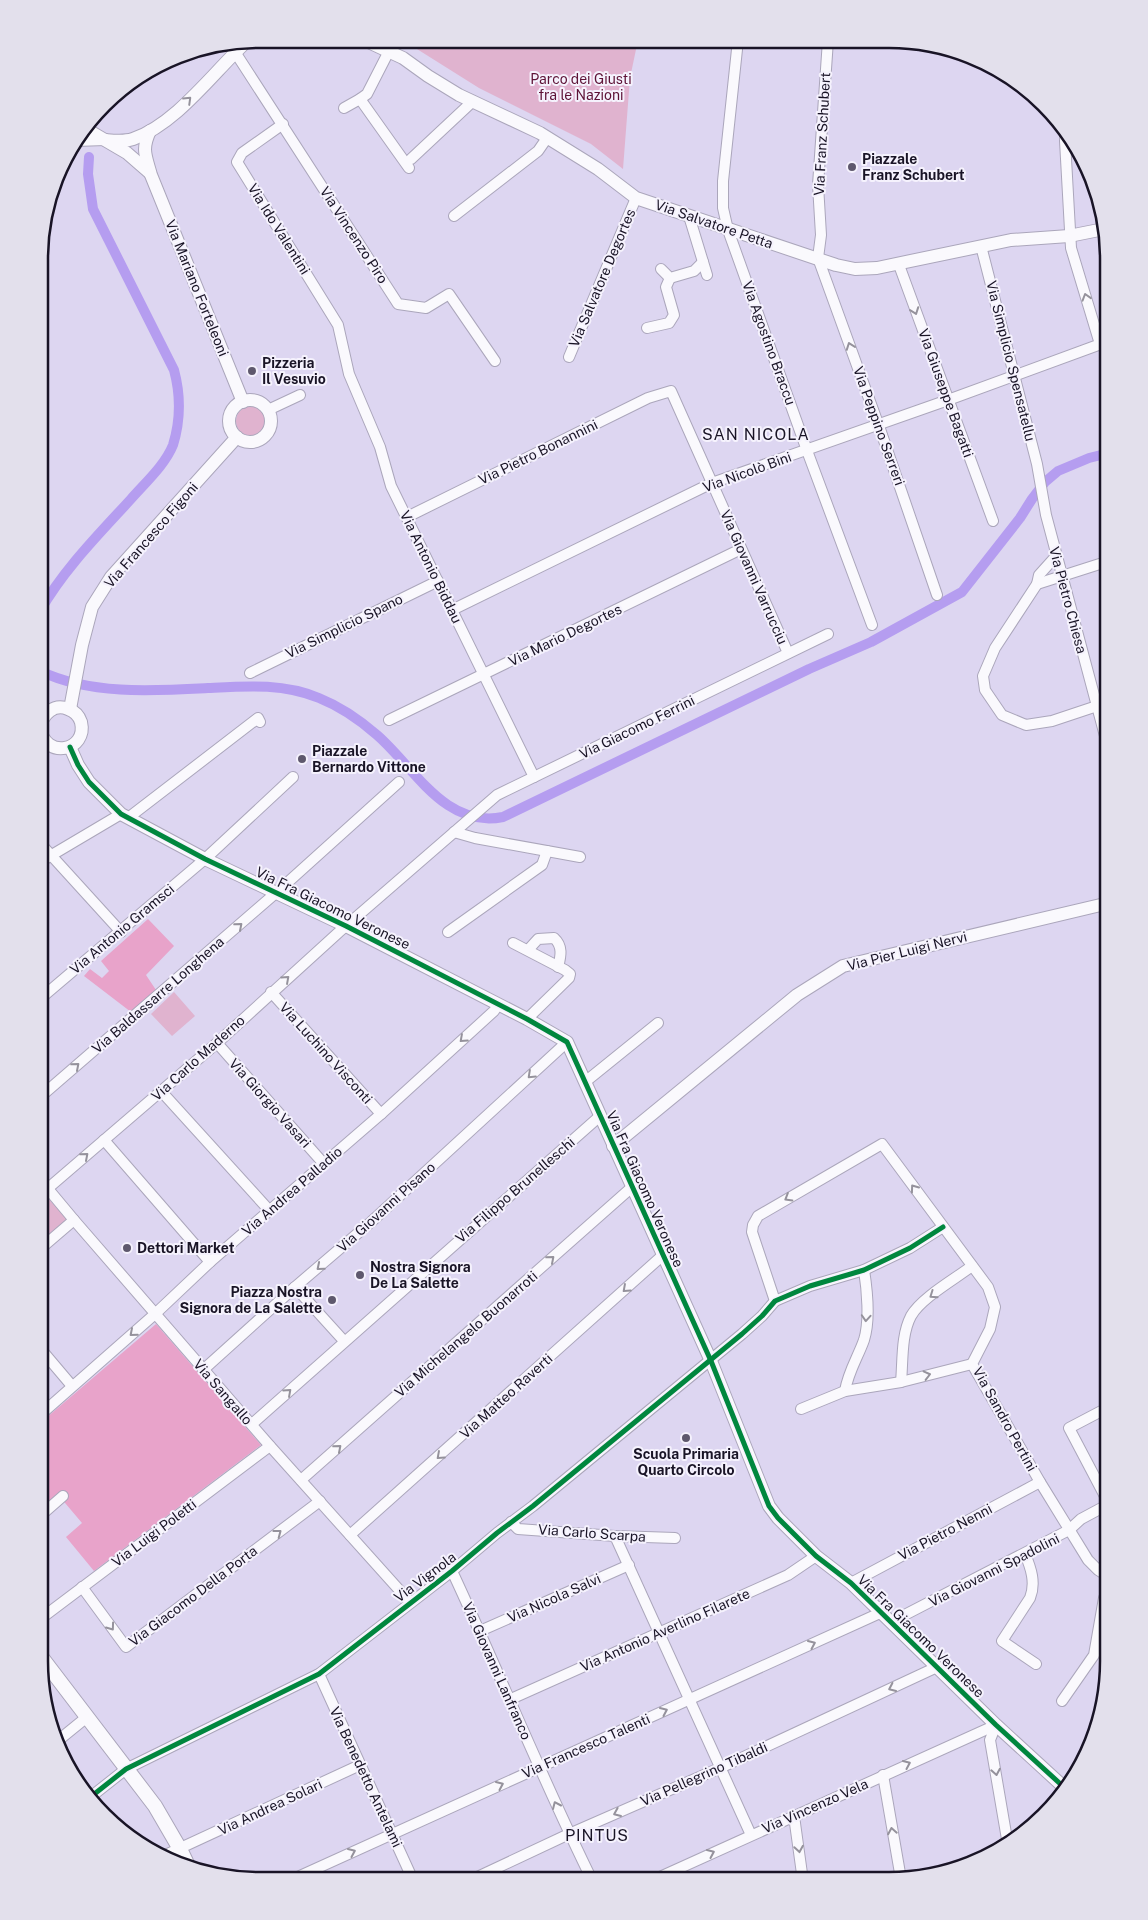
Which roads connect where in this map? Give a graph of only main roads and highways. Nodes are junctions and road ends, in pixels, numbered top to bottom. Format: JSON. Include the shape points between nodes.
{"nodes":[{"id":1,"x":48,"y":1674,"type":"edge"},
{"id":2,"x":184,"y":1858,"type":"edge"}],
"edges":[{"from":1,"to":2,"type":"main road","via":[[87,1717],[155,1806]]}]}
